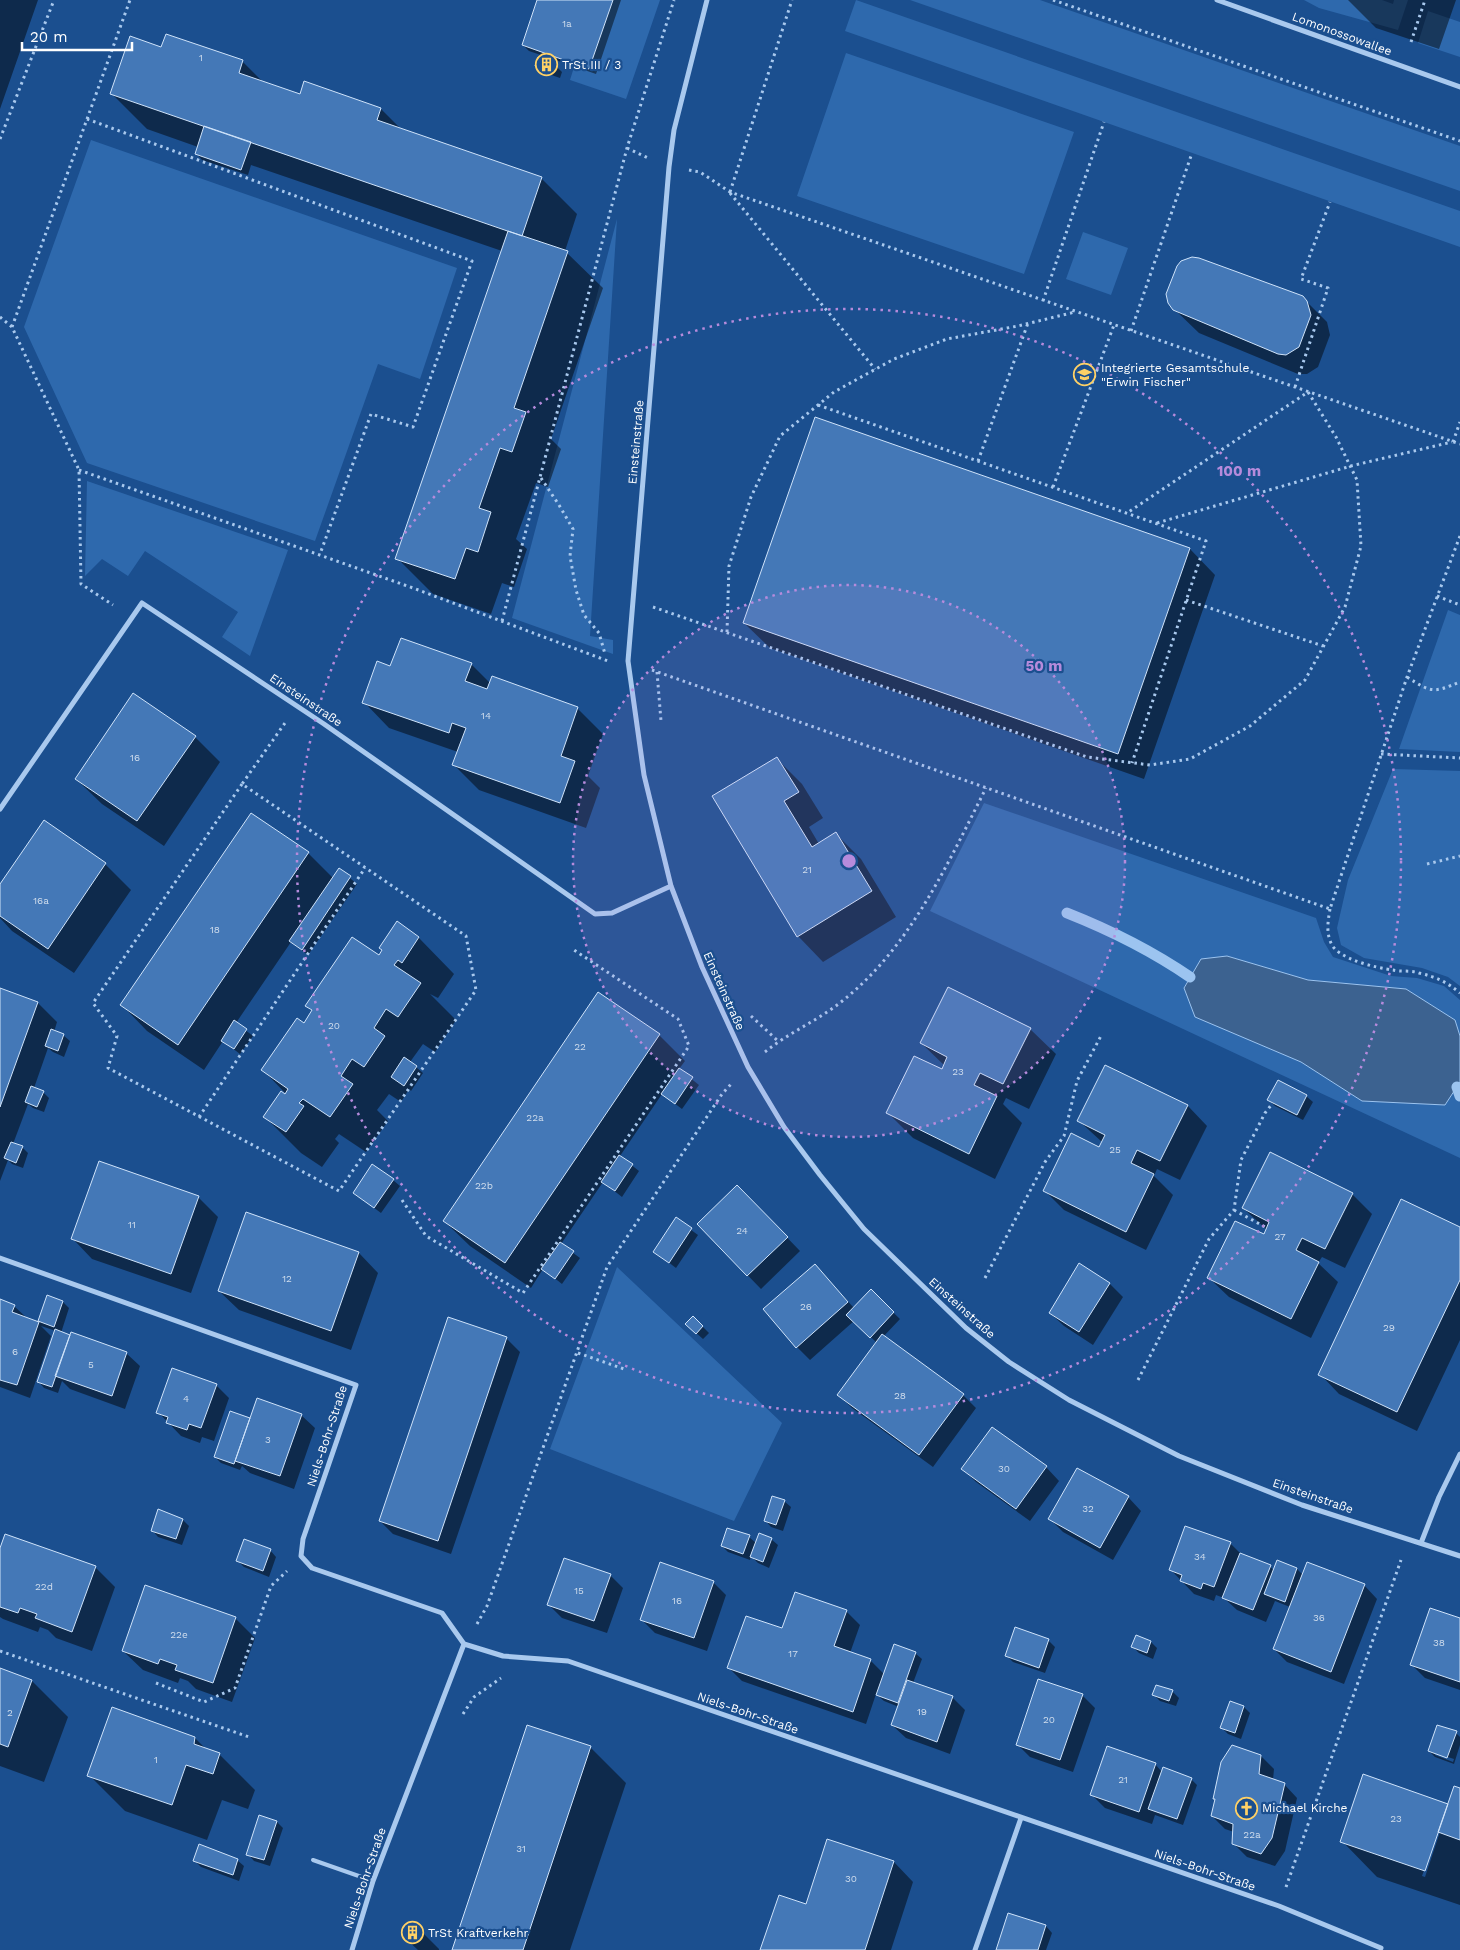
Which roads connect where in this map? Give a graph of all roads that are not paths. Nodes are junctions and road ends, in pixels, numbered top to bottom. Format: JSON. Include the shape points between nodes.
{"nodes":[{"id":1,"x":708,"y":0,"type":"edge"},
{"id":2,"x":1218,"y":0,"type":"edge"},
{"id":3,"x":1460,"y":87,"type":"edge"},
{"id":4,"x":0,"y":809,"type":"edge"},
{"id":5,"x":671,"y":886,"type":"junction"},
{"id":6,"x":0,"y":1258,"type":"edge"},
{"id":7,"x":1460,"y":1454,"type":"edge"},
{"id":8,"x":1421,"y":1543,"type":"junction"},
{"id":9,"x":1460,"y":1556,"type":"edge"},
{"id":10,"x":464,"y":1644,"type":"junction"},
{"id":11,"x":1020,"y":1818,"type":"junction"},
{"id":12,"x":313,"y":1860,"type":"dead end"},
{"id":13,"x":373,"y":1881,"type":"junction"},
{"id":14,"x":1381,"y":1948,"type":"dead end"},
{"id":15,"x":352,"y":1950,"type":"edge"},
{"id":16,"x":975,"y":1950,"type":"edge"}],
"edges":[{"from":1,"to":5,"type":"street","name":"Einsteinstraße","via":[[674,130],[669,167],[628,662],[644,775]]},
{"from":2,"to":3,"type":"street","name":"Lomonossowallee"},
{"from":4,"to":5,"type":"street","name":"Einsteinstraße","via":[[142,603],[297,706],[595,914],[612,913]]},
{"from":5,"to":8,"type":"street","name":"Einsteinstraße","via":[[702,967],[748,1067],[784,1127],[864,1229],[966,1328],[1010,1362],[1069,1400],[1179,1456],[1302,1505]]},
{"from":6,"to":10,"type":"street","name":"Niels-Bohr-Straße","via":[[356,1385],[303,1539],[301,1556],[312,1568],[442,1613]]},
{"from":7,"to":8,"type":"street"},
{"from":8,"to":9,"type":"street","name":"Einsteinstraße"},
{"from":10,"to":11,"type":"street","name":"Niels-Bohr-Straße","via":[[503,1656],[568,1661]]},
{"from":10,"to":13,"type":"street","name":"Niels-Bohr-Straße"},
{"from":11,"to":14,"type":"street","name":"Niels-Bohr-Straße","via":[[1280,1906]]},
{"from":11,"to":16,"type":"street"},
{"from":12,"to":13,"type":"lane"},
{"from":13,"to":15,"type":"street","name":"Niels-Bohr-Straße"}]}
